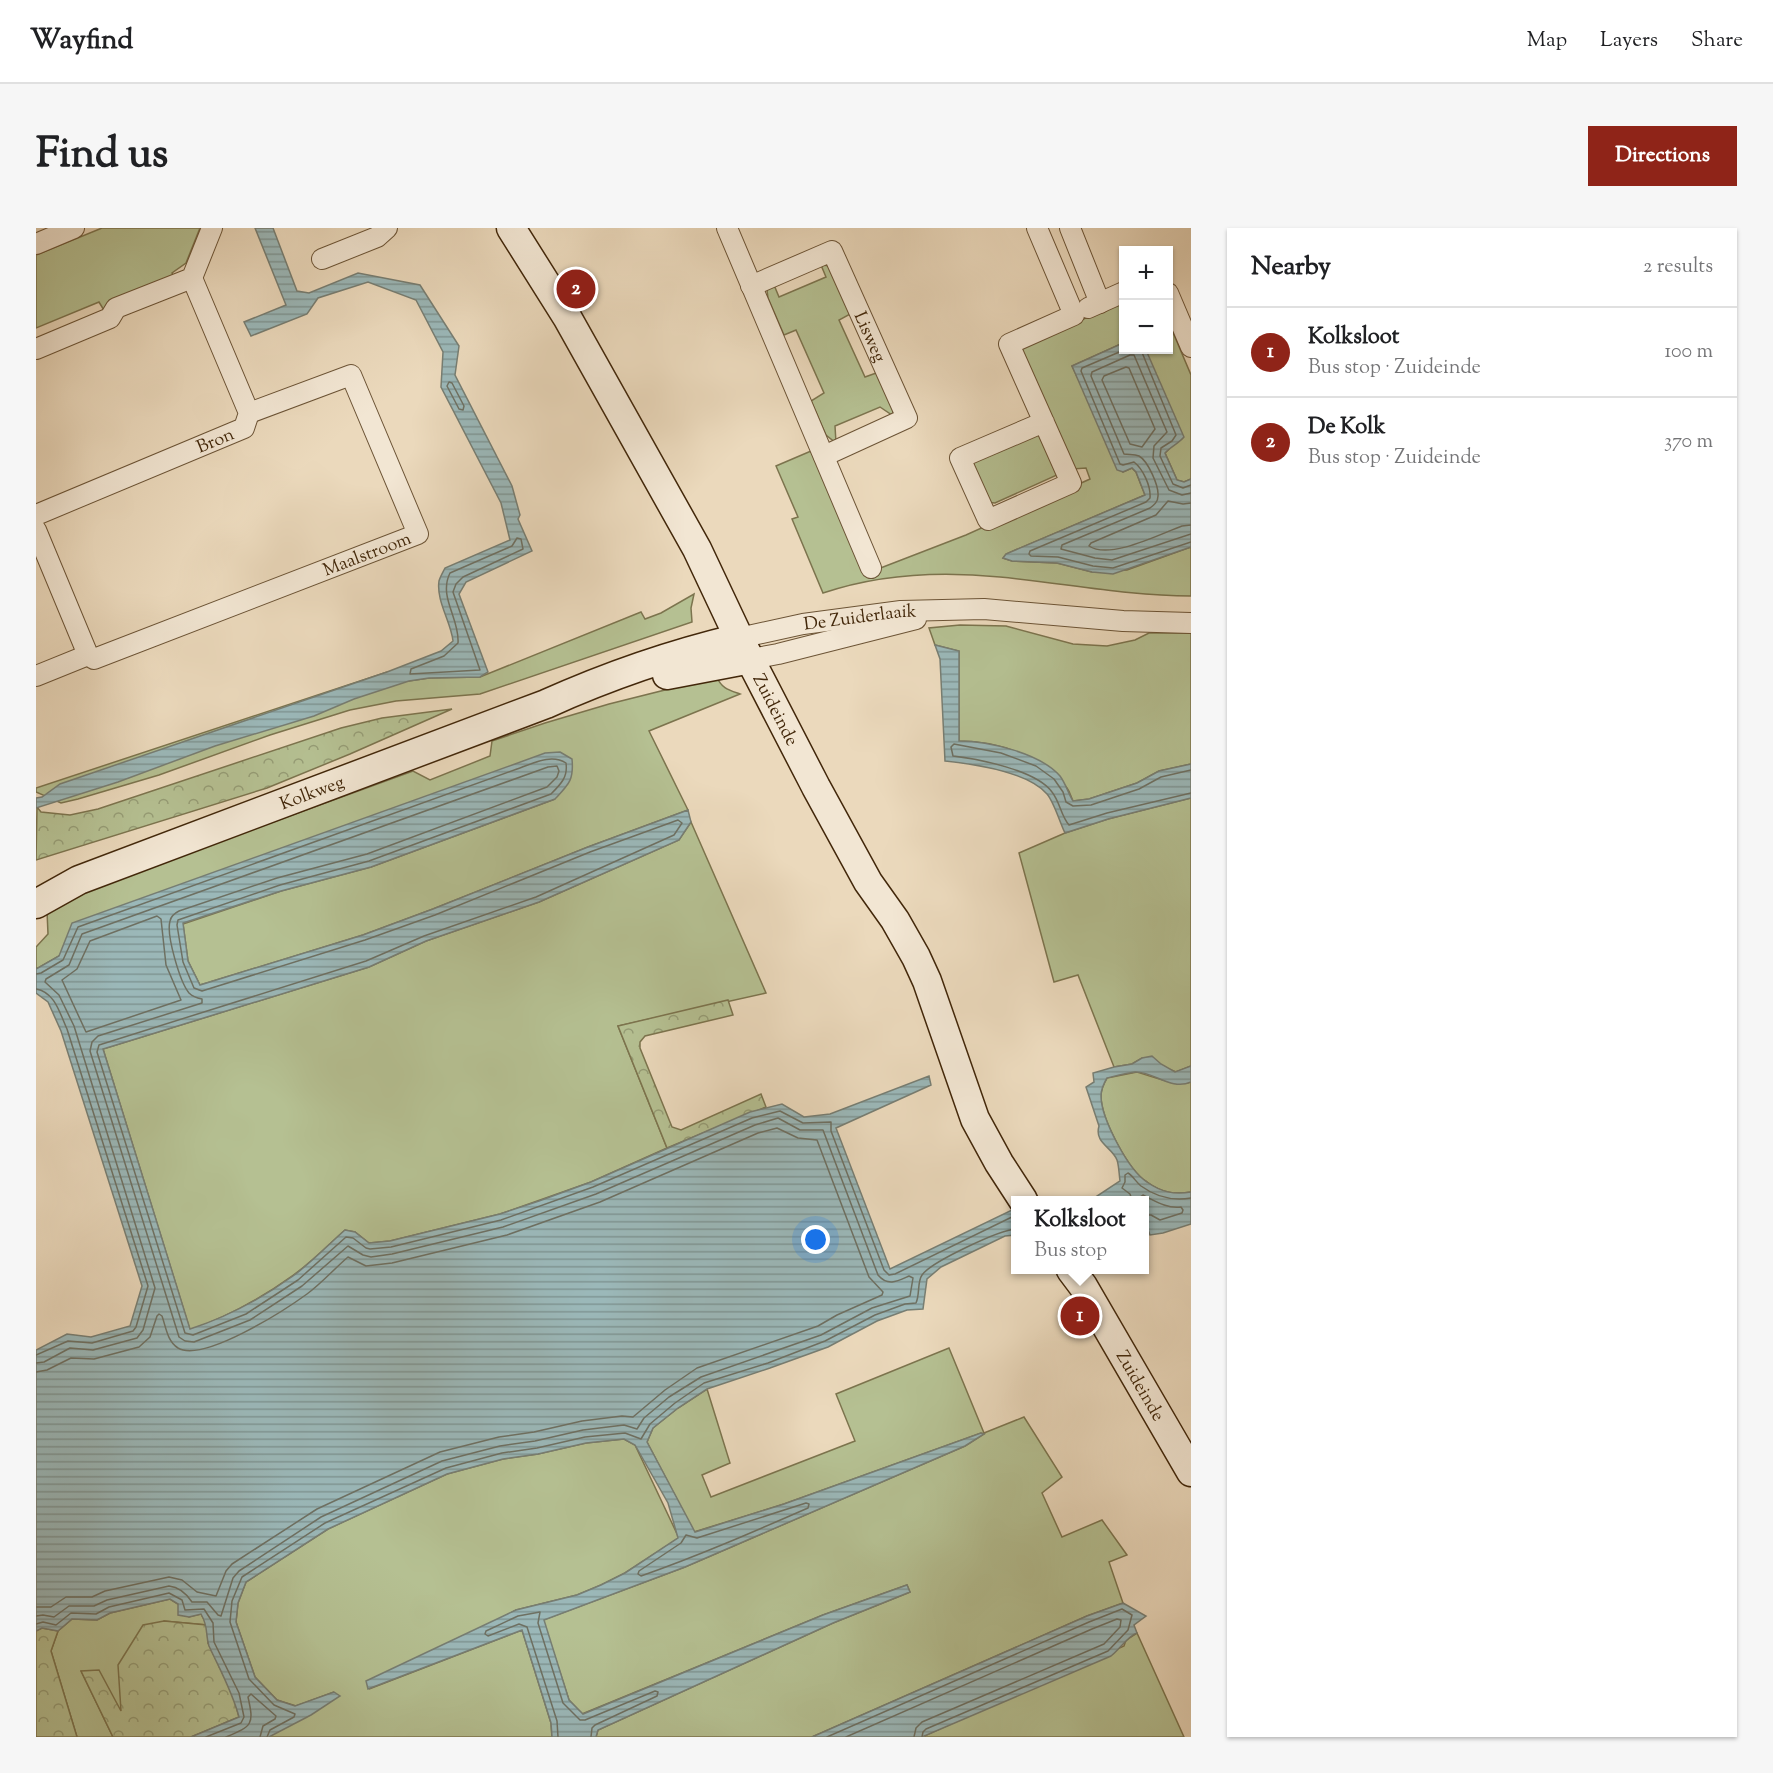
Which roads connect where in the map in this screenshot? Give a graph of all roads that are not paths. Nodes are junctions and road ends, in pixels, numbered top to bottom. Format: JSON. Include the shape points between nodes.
{"nodes":[{"id":1,"x":75,"y":228,"type":"edge"},
{"id":2,"x":212,"y":228,"type":"edge"},
{"id":3,"x":387,"y":228,"type":"edge"},
{"id":4,"x":511,"y":228,"type":"edge"},
{"id":5,"x":727,"y":228,"type":"edge"},
{"id":6,"x":1037,"y":228,"type":"edge"},
{"id":7,"x":1070,"y":228,"type":"edge"},
{"id":8,"x":36,"y":244,"type":"edge"},
{"id":9,"x":322,"y":259,"type":"dead end"},
{"id":10,"x":192,"y":278,"type":"junction"},
{"id":11,"x":751,"y":286,"type":"junction"},
{"id":12,"x":1119,"y":294,"type":"edge"},
{"id":13,"x":1171,"y":300,"type":"edge"},
{"id":14,"x":1100,"y":303,"type":"junction"},
{"id":15,"x":1074,"y":315,"type":"junction"},
{"id":16,"x":1191,"y":347,"type":"edge"},
{"id":17,"x":36,"y":349,"type":"edge"},
{"id":18,"x":249,"y":413,"type":"junction"},
{"id":19,"x":1044,"y":422,"type":"junction"},
{"id":20,"x":824,"y":456,"type":"junction"},
{"id":21,"x":36,"y":515,"type":"edge"},
{"id":22,"x":36,"y":530,"type":"edge"},
{"id":23,"x":871,"y":568,"type":"dead end"},
{"id":24,"x":1191,"y":623,"type":"edge"},
{"id":25,"x":745,"y":648,"type":"junction"},
{"id":26,"x":87,"y":655,"type":"junction"},
{"id":27,"x":36,"y":676,"type":"edge"},
{"id":28,"x":79,"y":880,"type":"junction"},
{"id":29,"x":36,"y":884,"type":"edge"},
{"id":30,"x":36,"y":904,"type":"edge"},
{"id":31,"x":1020,"y":1196,"type":"edge"},
{"id":32,"x":1075,"y":1274,"type":"edge"},
{"id":33,"x":1191,"y":1473,"type":"edge"}],
"edges":[{"from":1,"to":8,"type":"street"},
{"from":2,"to":10,"type":"street"},
{"from":3,"to":9,"type":"street","via":[[377,237]]},
{"from":4,"to":25,"type":"street","name":"Zuideinde","via":[[567,317],[697,549]]},
{"from":5,"to":11,"type":"street"},
{"from":6,"to":15,"type":"street"},
{"from":7,"to":14,"type":"street"},
{"from":10,"to":17,"type":"street","via":[[116,308],[110,318]]},
{"from":10,"to":18,"type":"street","name":"Bron"},
{"from":11,"to":20,"type":"street"},
{"from":11,"to":20,"type":"street","name":"Lisweg","via":[[832,251],[907,418]]},
{"from":12,"to":14,"type":"street"},
{"from":13,"to":16,"type":"street"},
{"from":14,"to":15,"type":"street"},
{"from":15,"to":19,"type":"street","via":[[1009,344]]},
{"from":18,"to":21,"type":"street","name":"Bron","via":[[244,428]]},
{"from":18,"to":26,"type":"street","name":"Maalstroom","via":[[351,375],[418,534],[94,659]]},
{"from":19,"to":19,"type":"street","via":[[960,458],[988,520],[1071,483]]},
{"from":20,"to":23,"type":"street"},
{"from":22,"to":26,"type":"street"},
{"from":24,"to":25,"type":"street","name":"De Zuiderlaaik","via":[[984,609],[924,617],[777,654]]},
{"from":25,"to":28,"type":"street","name":"Kolkweg","via":[[693,669],[546,704]]},
{"from":25,"to":31,"type":"street","name":"Zuideinde","via":[[868,882],[916,957],[975,1119]]},
{"from":26,"to":27,"type":"street","name":"Maalstroom"},
{"from":28,"to":29,"type":"street","name":"Kolkweg"},
{"from":28,"to":30,"type":"street","name":"Kolkweg"},
{"from":32,"to":33,"type":"street","name":"Zuideinde"}]}
